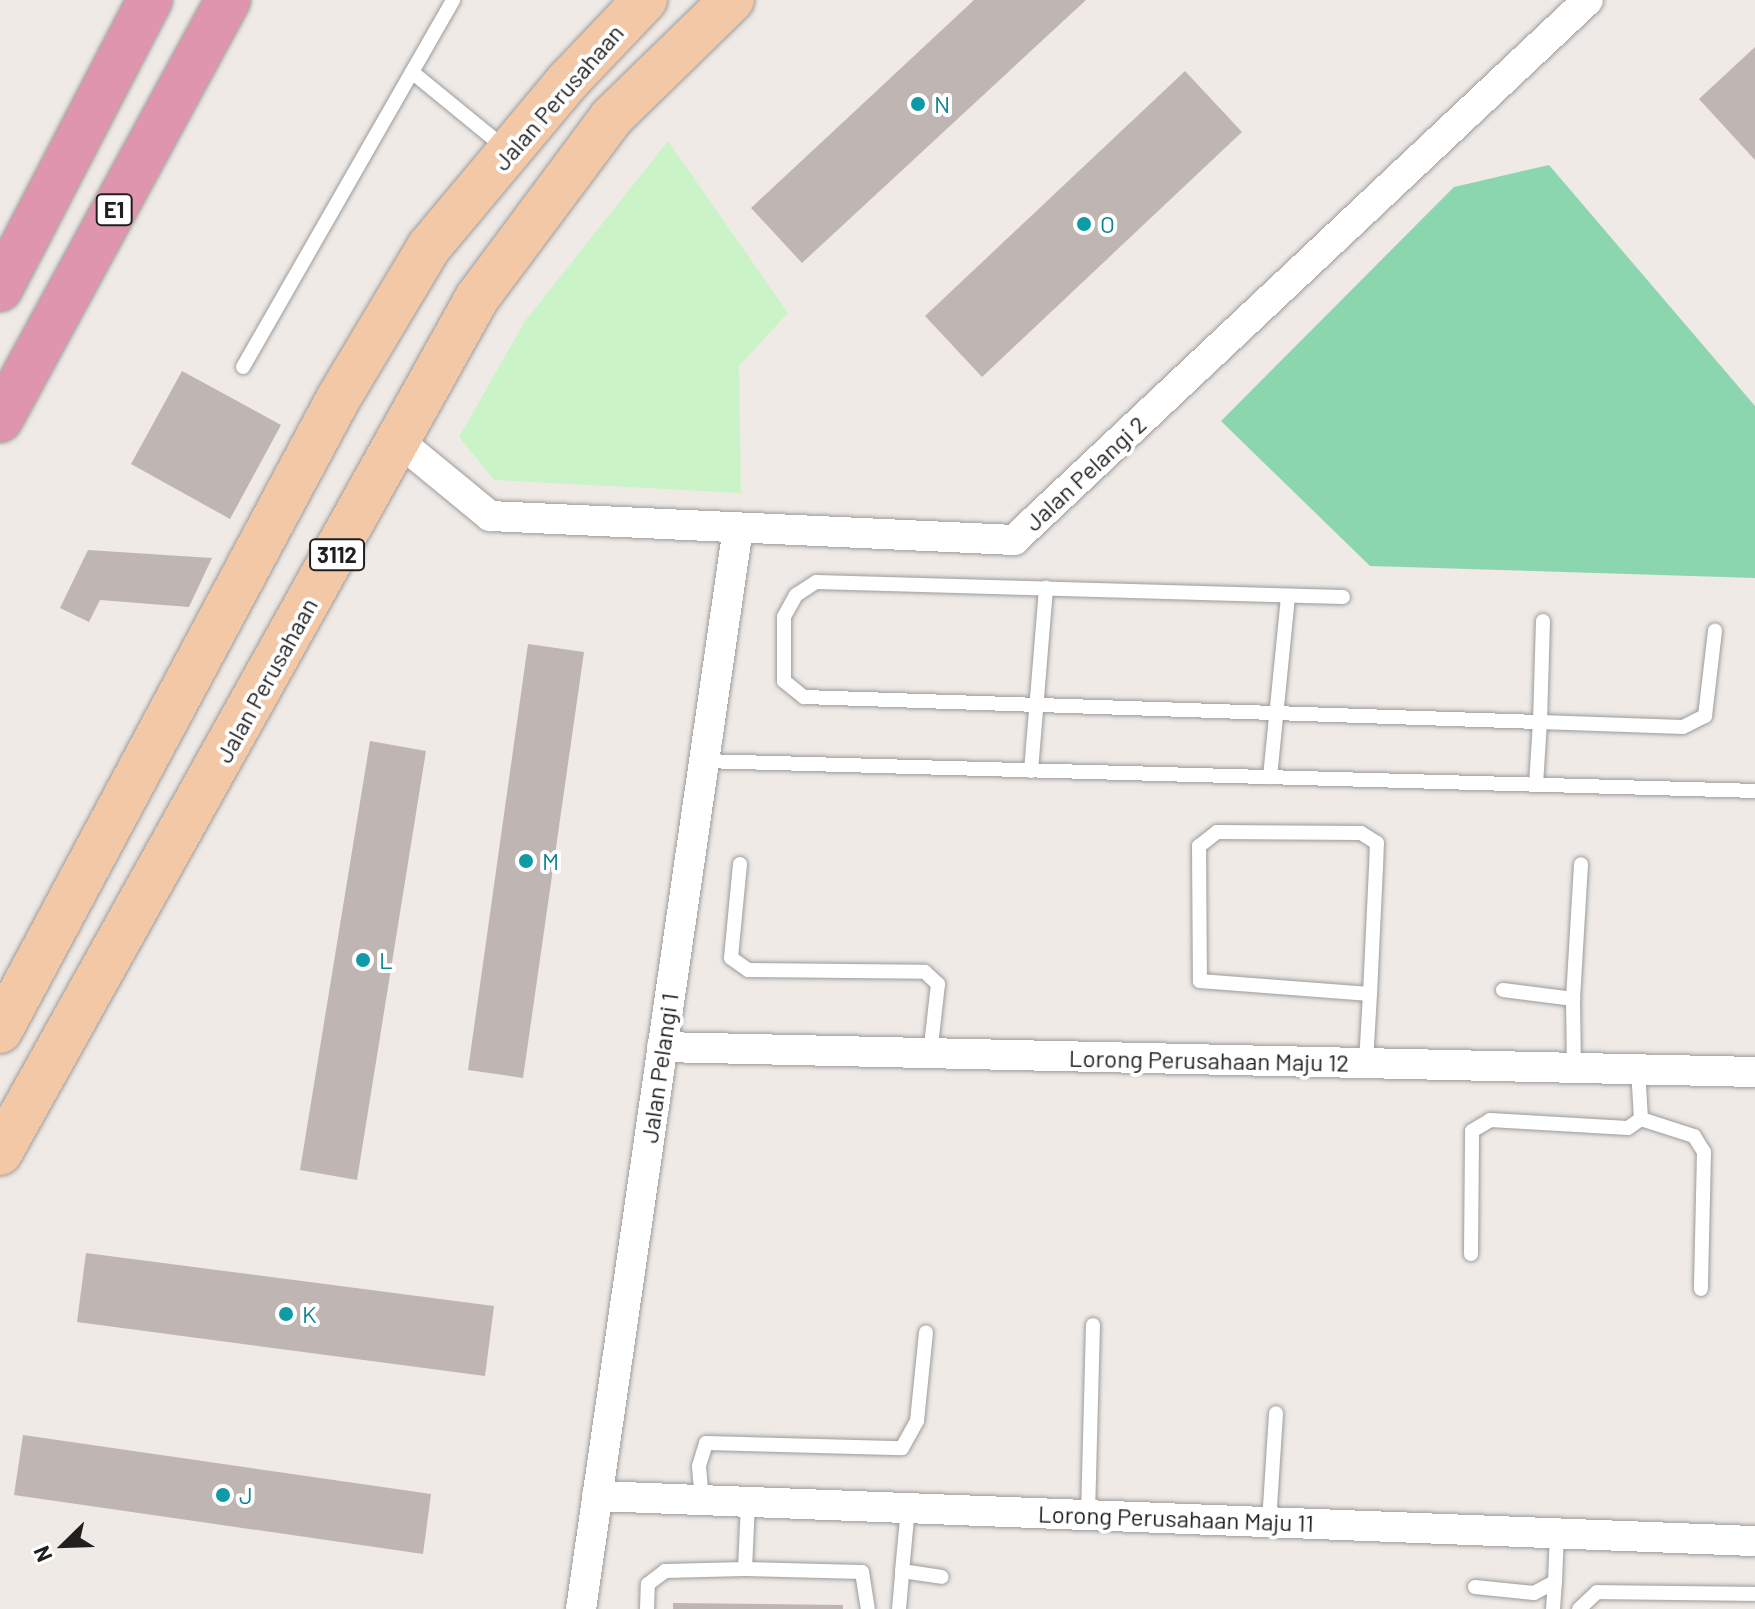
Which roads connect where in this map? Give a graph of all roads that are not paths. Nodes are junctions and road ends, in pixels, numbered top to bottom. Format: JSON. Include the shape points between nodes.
{"nodes":[{"id":1,"x":150,"y":0,"type":"edge"},
{"id":2,"x":228,"y":0,"type":"edge"},
{"id":3,"x":453,"y":0,"type":"edge"},
{"id":4,"x":645,"y":0,"type":"edge"},
{"id":5,"x":732,"y":0,"type":"edge"},
{"id":6,"x":1588,"y":0,"type":"edge"},
{"id":7,"x":412,"y":72,"type":"junction"},
{"id":8,"x":509,"y":151,"type":"junction"},
{"id":9,"x":0,"y":289,"type":"edge"},
{"id":10,"x":243,"y":367,"type":"dead end"},
{"id":11,"x":0,"y":420,"type":"edge"},
{"id":12,"x":400,"y":442,"type":"junction"},
{"id":13,"x":738,"y":527,"type":"junction"},
{"id":14,"x":1046,"y":588,"type":"junction"},
{"id":15,"x":1288,"y":596,"type":"junction"},
{"id":16,"x":1343,"y":597,"type":"dead end"},
{"id":17,"x":1543,"y":621,"type":"dead end"},
{"id":18,"x":1715,"y":631,"type":"dead end"},
{"id":19,"x":1037,"y":703,"type":"junction"},
{"id":20,"x":1277,"y":709,"type":"junction"},
{"id":21,"x":1540,"y":722,"type":"junction"},
{"id":22,"x":703,"y":761,"type":"junction"},
{"id":23,"x":1031,"y":771,"type":"junction"},
{"id":24,"x":1270,"y":777,"type":"junction"},
{"id":25,"x":1536,"y":785,"type":"junction"},
{"id":26,"x":1755,"y":791,"type":"edge"},
{"id":27,"x":740,"y":864,"type":"dead end"},
{"id":28,"x":1581,"y":864,"type":"dead end"},
{"id":29,"x":1503,"y":990,"type":"dead end"},
{"id":30,"x":1370,"y":994,"type":"junction"},
{"id":31,"x":1573,"y":999,"type":"junction"},
{"id":32,"x":0,"y":1031,"type":"edge"},
{"id":33,"x":662,"y":1047,"type":"junction"},
{"id":34,"x":930,"y":1054,"type":"junction"},
{"id":35,"x":1366,"y":1063,"type":"junction"},
{"id":36,"x":1574,"y":1067,"type":"junction"},
{"id":37,"x":1638,"y":1069,"type":"junction"},
{"id":38,"x":1755,"y":1072,"type":"edge"},
{"id":39,"x":1641,"y":1119,"type":"junction"},
{"id":40,"x":0,"y":1153,"type":"edge"},
{"id":41,"x":1471,"y":1254,"type":"dead end"},
{"id":42,"x":1701,"y":1289,"type":"dead end"},
{"id":43,"x":1093,"y":1325,"type":"dead end"},
{"id":44,"x":926,"y":1332,"type":"dead end"},
{"id":45,"x":1276,"y":1413,"type":"dead end"},
{"id":46,"x":597,"y":1496,"type":"junction"},
{"id":47,"x":702,"y":1501,"type":"junction"},
{"id":48,"x":748,"y":1502,"type":"junction"},
{"id":49,"x":908,"y":1508,"type":"junction"},
{"id":50,"x":1088,"y":1515,"type":"junction"},
{"id":51,"x":1269,"y":1522,"type":"junction"},
{"id":52,"x":1557,"y":1533,"type":"junction"},
{"id":53,"x":1755,"y":1541,"type":"edge"},
{"id":54,"x":745,"y":1569,"type":"junction"},
{"id":55,"x":902,"y":1571,"type":"junction"},
{"id":56,"x":942,"y":1577,"type":"dead end"},
{"id":57,"x":1555,"y":1582,"type":"junction"},
{"id":58,"x":1475,"y":1587,"type":"dead end"},
{"id":59,"x":1755,"y":1594,"type":"edge"},
{"id":60,"x":581,"y":1609,"type":"edge"},
{"id":61,"x":647,"y":1609,"type":"edge"},
{"id":62,"x":868,"y":1609,"type":"edge"},
{"id":63,"x":899,"y":1609,"type":"edge"},
{"id":64,"x":1553,"y":1609,"type":"edge"},
{"id":65,"x":1579,"y":1609,"type":"edge"}],
"edges":[{"from":1,"to":9,"type":"highway"},
{"from":2,"to":11,"type":"highway","number":"E1"},
{"from":3,"to":7,"type":"lane"},
{"from":4,"to":8,"type":"main road","name":"Jalan Perusahaan"},
{"from":5,"to":12,"type":"main road","name":"Jalan Perusahaan","number":"3112","via":[[611,118],[477,298]]},
{"from":6,"to":13,"type":"street","name":"Jalan Pelangi 2","via":[[1014,540]]},
{"from":7,"to":8,"type":"lane"},
{"from":7,"to":10,"type":"lane"},
{"from":8,"to":32,"type":"main road","name":"Jalan Perusahaan","via":[[429,247],[338,399]]},
{"from":12,"to":13,"type":"street","name":"Jalan Pelangi 2","via":[[490,516]]},
{"from":12,"to":40,"type":"main road","name":"Jalan Perusahaan","number":"3112"},
{"from":13,"to":22,"type":"street","name":"Jalan Pelangi 1"},
{"from":14,"to":15,"type":"lane"},
{"from":14,"to":19,"type":"lane"},
{"from":14,"to":19,"type":"lane","via":[[816,582],[796,595],[784,617],[784,681],[804,697]]},
{"from":15,"to":16,"type":"lane"},
{"from":15,"to":20,"type":"lane"},
{"from":17,"to":21,"type":"lane"},
{"from":18,"to":21,"type":"lane","via":[[1705,716],[1683,727]]},
{"from":19,"to":20,"type":"lane"},
{"from":19,"to":23,"type":"lane"},
{"from":20,"to":21,"type":"lane"},
{"from":20,"to":24,"type":"lane"},
{"from":21,"to":25,"type":"lane"},
{"from":22,"to":23,"type":"lane"},
{"from":22,"to":33,"type":"street","name":"Jalan Pelangi 1"},
{"from":23,"to":24,"type":"lane"},
{"from":24,"to":25,"type":"lane"},
{"from":25,"to":26,"type":"lane"},
{"from":27,"to":34,"type":"lane","via":[[731,958],[748,970],[925,972],[938,984]]},
{"from":28,"to":31,"type":"lane"},
{"from":29,"to":31,"type":"lane"},
{"from":30,"to":30,"type":"lane","via":[[1200,981],[1199,846],[1217,832],[1361,833],[1377,843]]},
{"from":30,"to":35,"type":"lane"},
{"from":31,"to":36,"type":"lane"},
{"from":33,"to":34,"type":"street","name":"Lorong Perusahaan Maju 12"},
{"from":33,"to":46,"type":"street","name":"Jalan Pelangi 1"},
{"from":34,"to":35,"type":"street","name":"Lorong Perusahaan Maju 12"},
{"from":35,"to":36,"type":"street","name":"Lorong Perusahaan Maju 12"},
{"from":36,"to":37,"type":"street","name":"Lorong Perusahaan Maju 12"},
{"from":37,"to":38,"type":"street","name":"Lorong Perusahaan Maju 12"},
{"from":37,"to":39,"type":"lane"},
{"from":39,"to":41,"type":"lane","via":[[1628,1128],[1490,1120],[1472,1131]]},
{"from":39,"to":42,"type":"lane","via":[[1694,1136],[1704,1152]]},
{"from":43,"to":50,"type":"lane"},
{"from":44,"to":47,"type":"lane","via":[[917,1421],[902,1448],[706,1443],[699,1466]]},
{"from":45,"to":51,"type":"lane"},
{"from":46,"to":47,"type":"street","name":"Lorong Perusahaan Maju 11"},
{"from":46,"to":60,"type":"street","name":"Jalan Pelangi 1"},
{"from":47,"to":48,"type":"street","name":"Lorong Perusahaan Maju 11"},
{"from":48,"to":49,"type":"street","name":"Lorong Perusahaan Maju 11"},
{"from":48,"to":54,"type":"lane"},
{"from":49,"to":50,"type":"street","name":"Lorong Perusahaan Maju 11"},
{"from":49,"to":55,"type":"lane"},
{"from":50,"to":51,"type":"street","name":"Lorong Perusahaan Maju 11"},
{"from":51,"to":52,"type":"street","name":"Lorong Perusahaan Maju 11"},
{"from":52,"to":53,"type":"street","name":"Lorong Perusahaan Maju 11"},
{"from":52,"to":57,"type":"lane"},
{"from":54,"to":61,"type":"lane","via":[[665,1571],[648,1584]]},
{"from":54,"to":62,"type":"lane","via":[[862,1572]]},
{"from":55,"to":56,"type":"lane"},
{"from":55,"to":63,"type":"lane"},
{"from":57,"to":58,"type":"lane","via":[[1534,1593]]},
{"from":57,"to":64,"type":"lane"},
{"from":59,"to":65,"type":"lane","via":[[1597,1592]]}]}
